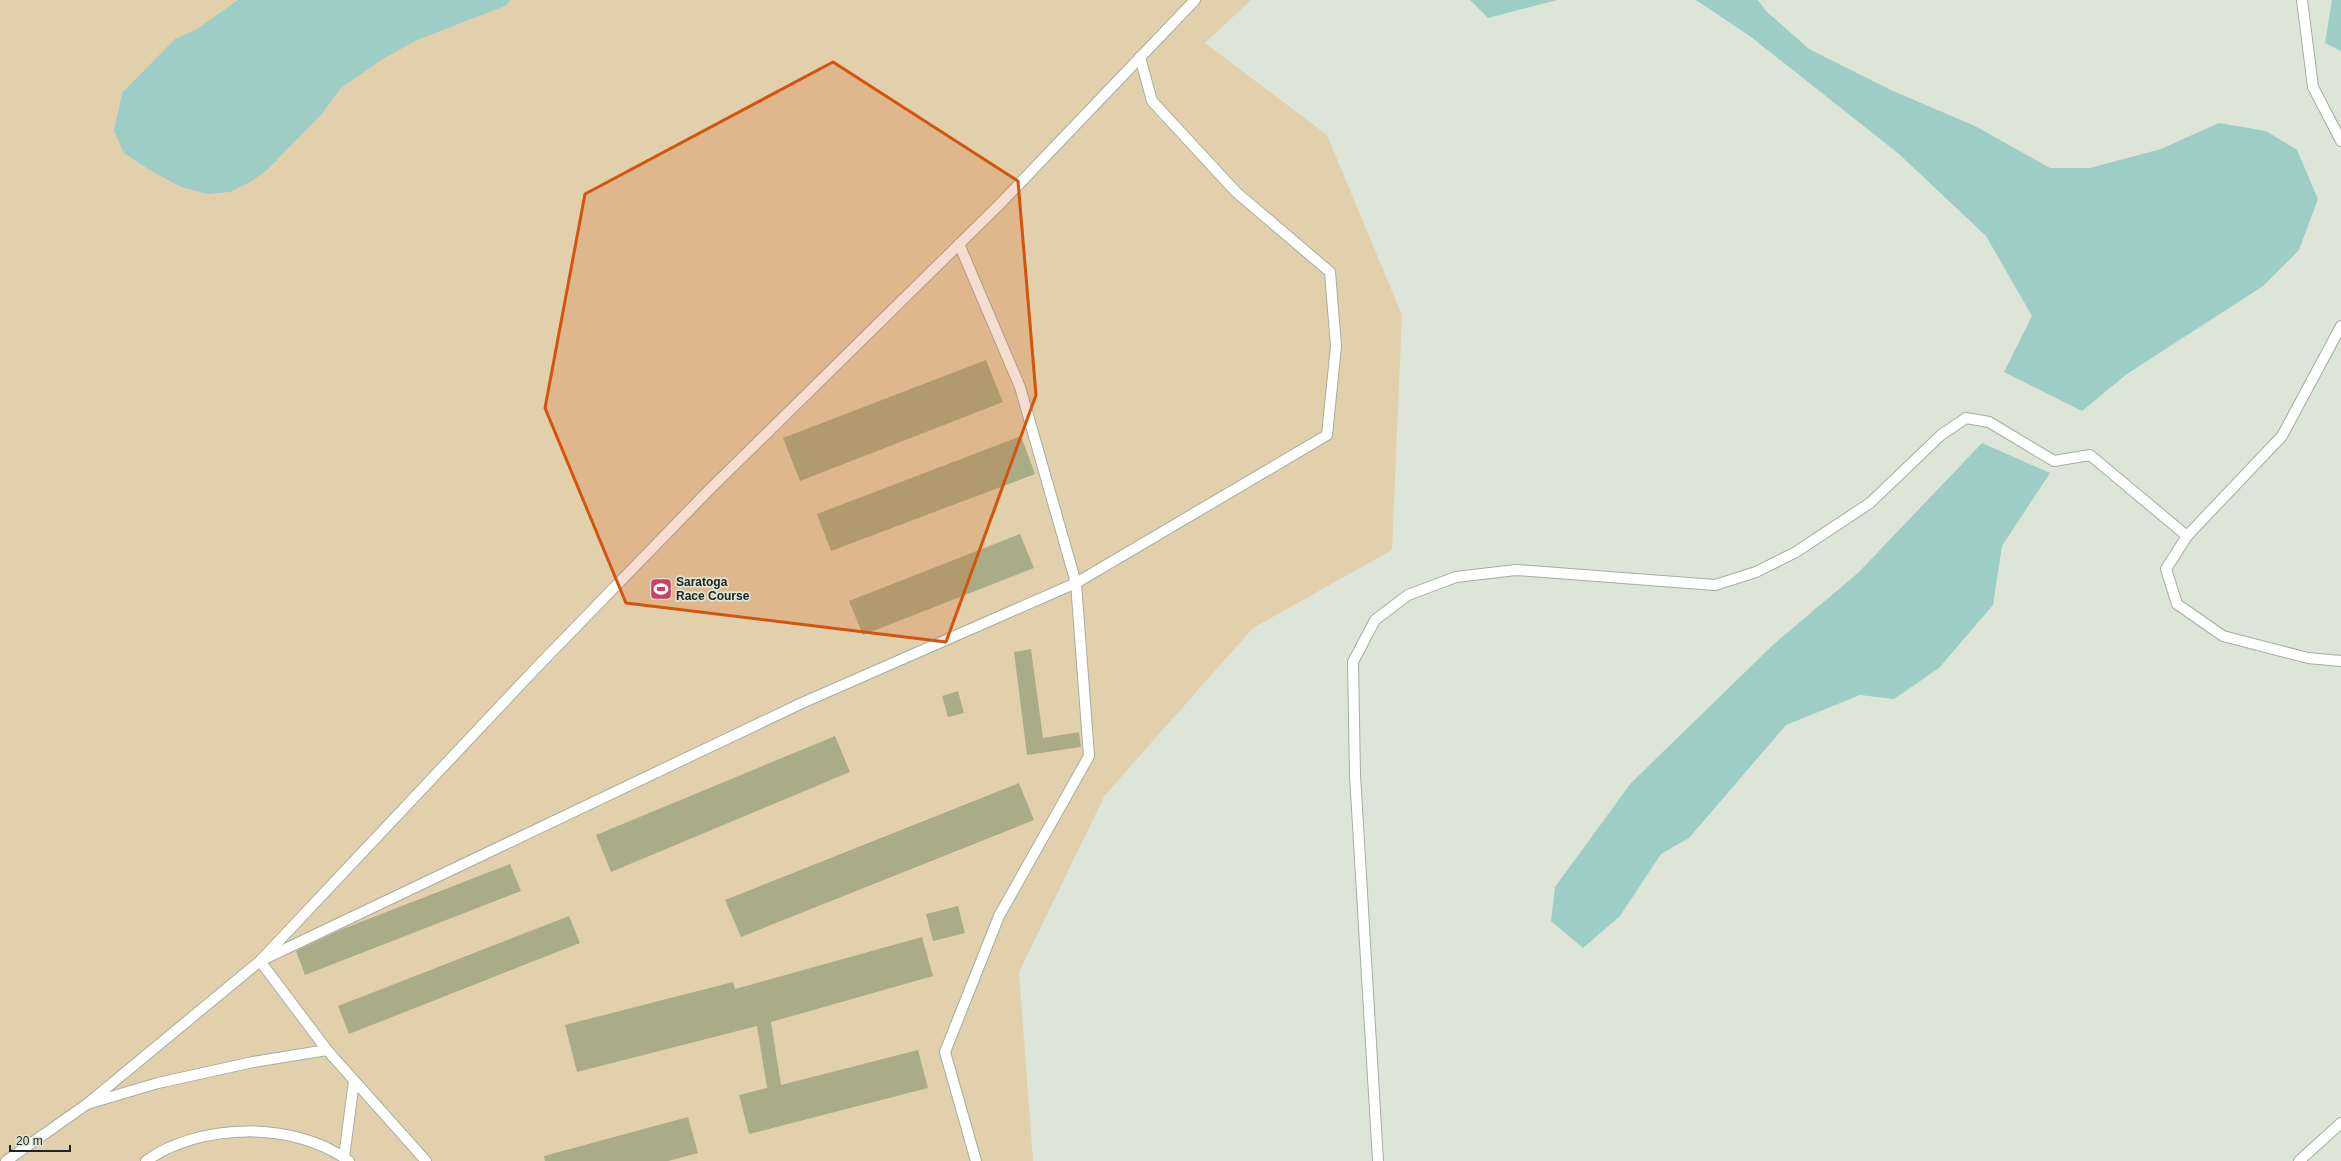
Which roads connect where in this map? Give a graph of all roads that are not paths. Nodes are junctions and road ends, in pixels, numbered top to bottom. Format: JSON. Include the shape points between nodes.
{"nodes":[{"id":1,"x":1195,"y":0,"type":"edge"},
{"id":2,"x":2302,"y":0,"type":"edge"},
{"id":3,"x":1140,"y":57,"type":"junction"},
{"id":4,"x":2341,"y":141,"type":"edge"},
{"id":5,"x":959,"y":244,"type":"junction"},
{"id":6,"x":2341,"y":326,"type":"edge"},
{"id":7,"x":2187,"y":536,"type":"junction"},
{"id":8,"x":1076,"y":583,"type":"junction"},
{"id":9,"x":2341,"y":661,"type":"edge"},
{"id":10,"x":260,"y":961,"type":"junction"},
{"id":11,"x":327,"y":1050,"type":"junction"},
{"id":12,"x":354,"y":1080,"type":"junction"},
{"id":13,"x":87,"y":1104,"type":"junction"},
{"id":14,"x":2341,"y":1123,"type":"edge"},
{"id":15,"x":346,"y":1159,"type":"edge"},
{"id":16,"x":6,"y":1161,"type":"edge"},
{"id":17,"x":146,"y":1161,"type":"edge"},
{"id":18,"x":426,"y":1161,"type":"edge"},
{"id":19,"x":976,"y":1161,"type":"edge"},
{"id":20,"x":1378,"y":1161,"type":"edge"},
{"id":21,"x":2299,"y":1161,"type":"edge"}],
"edges":[{"from":1,"to":3,"type":"lane"},
{"from":2,"to":4,"type":"lane","via":[[2313,87]]},
{"from":3,"to":5,"type":"lane"},
{"from":3,"to":8,"type":"lane","via":[[1152,101],[1236,192],[1330,272],[1336,346],[1327,435]]},
{"from":5,"to":8,"type":"lane","via":[[1020,387]]},
{"from":5,"to":10,"type":"lane","via":[[705,494],[537,667]]},
{"from":6,"to":7,"type":"lane","via":[[2282,436]]},
{"from":7,"to":9,"type":"lane","via":[[2166,569],[2177,604],[2223,636],[2308,658]]},
{"from":7,"to":20,"type":"lane","via":[[2090,455],[2054,461],[1989,422],[1966,418],[1942,435],[1870,504],[1796,552],[1756,572],[1715,585],[1516,570],[1456,577],[1408,595],[1375,620],[1353,662],[1355,776]]},
{"from":8,"to":10,"type":"lane","via":[[802,703]]},
{"from":8,"to":19,"type":"lane","via":[[1089,756],[999,916],[945,1052]]},
{"from":10,"to":11,"type":"lane"},
{"from":10,"to":13,"type":"lane"},
{"from":11,"to":12,"type":"lane"},
{"from":11,"to":13,"type":"lane","via":[[253,1062]]},
{"from":12,"to":15,"type":"lane"},
{"from":12,"to":18,"type":"lane"},
{"from":13,"to":16,"type":"lane"},
{"from":14,"to":21,"type":"lane"},
{"from":15,"to":17,"type":"lane","via":[[317,1144],[251,1131],[210,1134],[157,1153]]}]}
